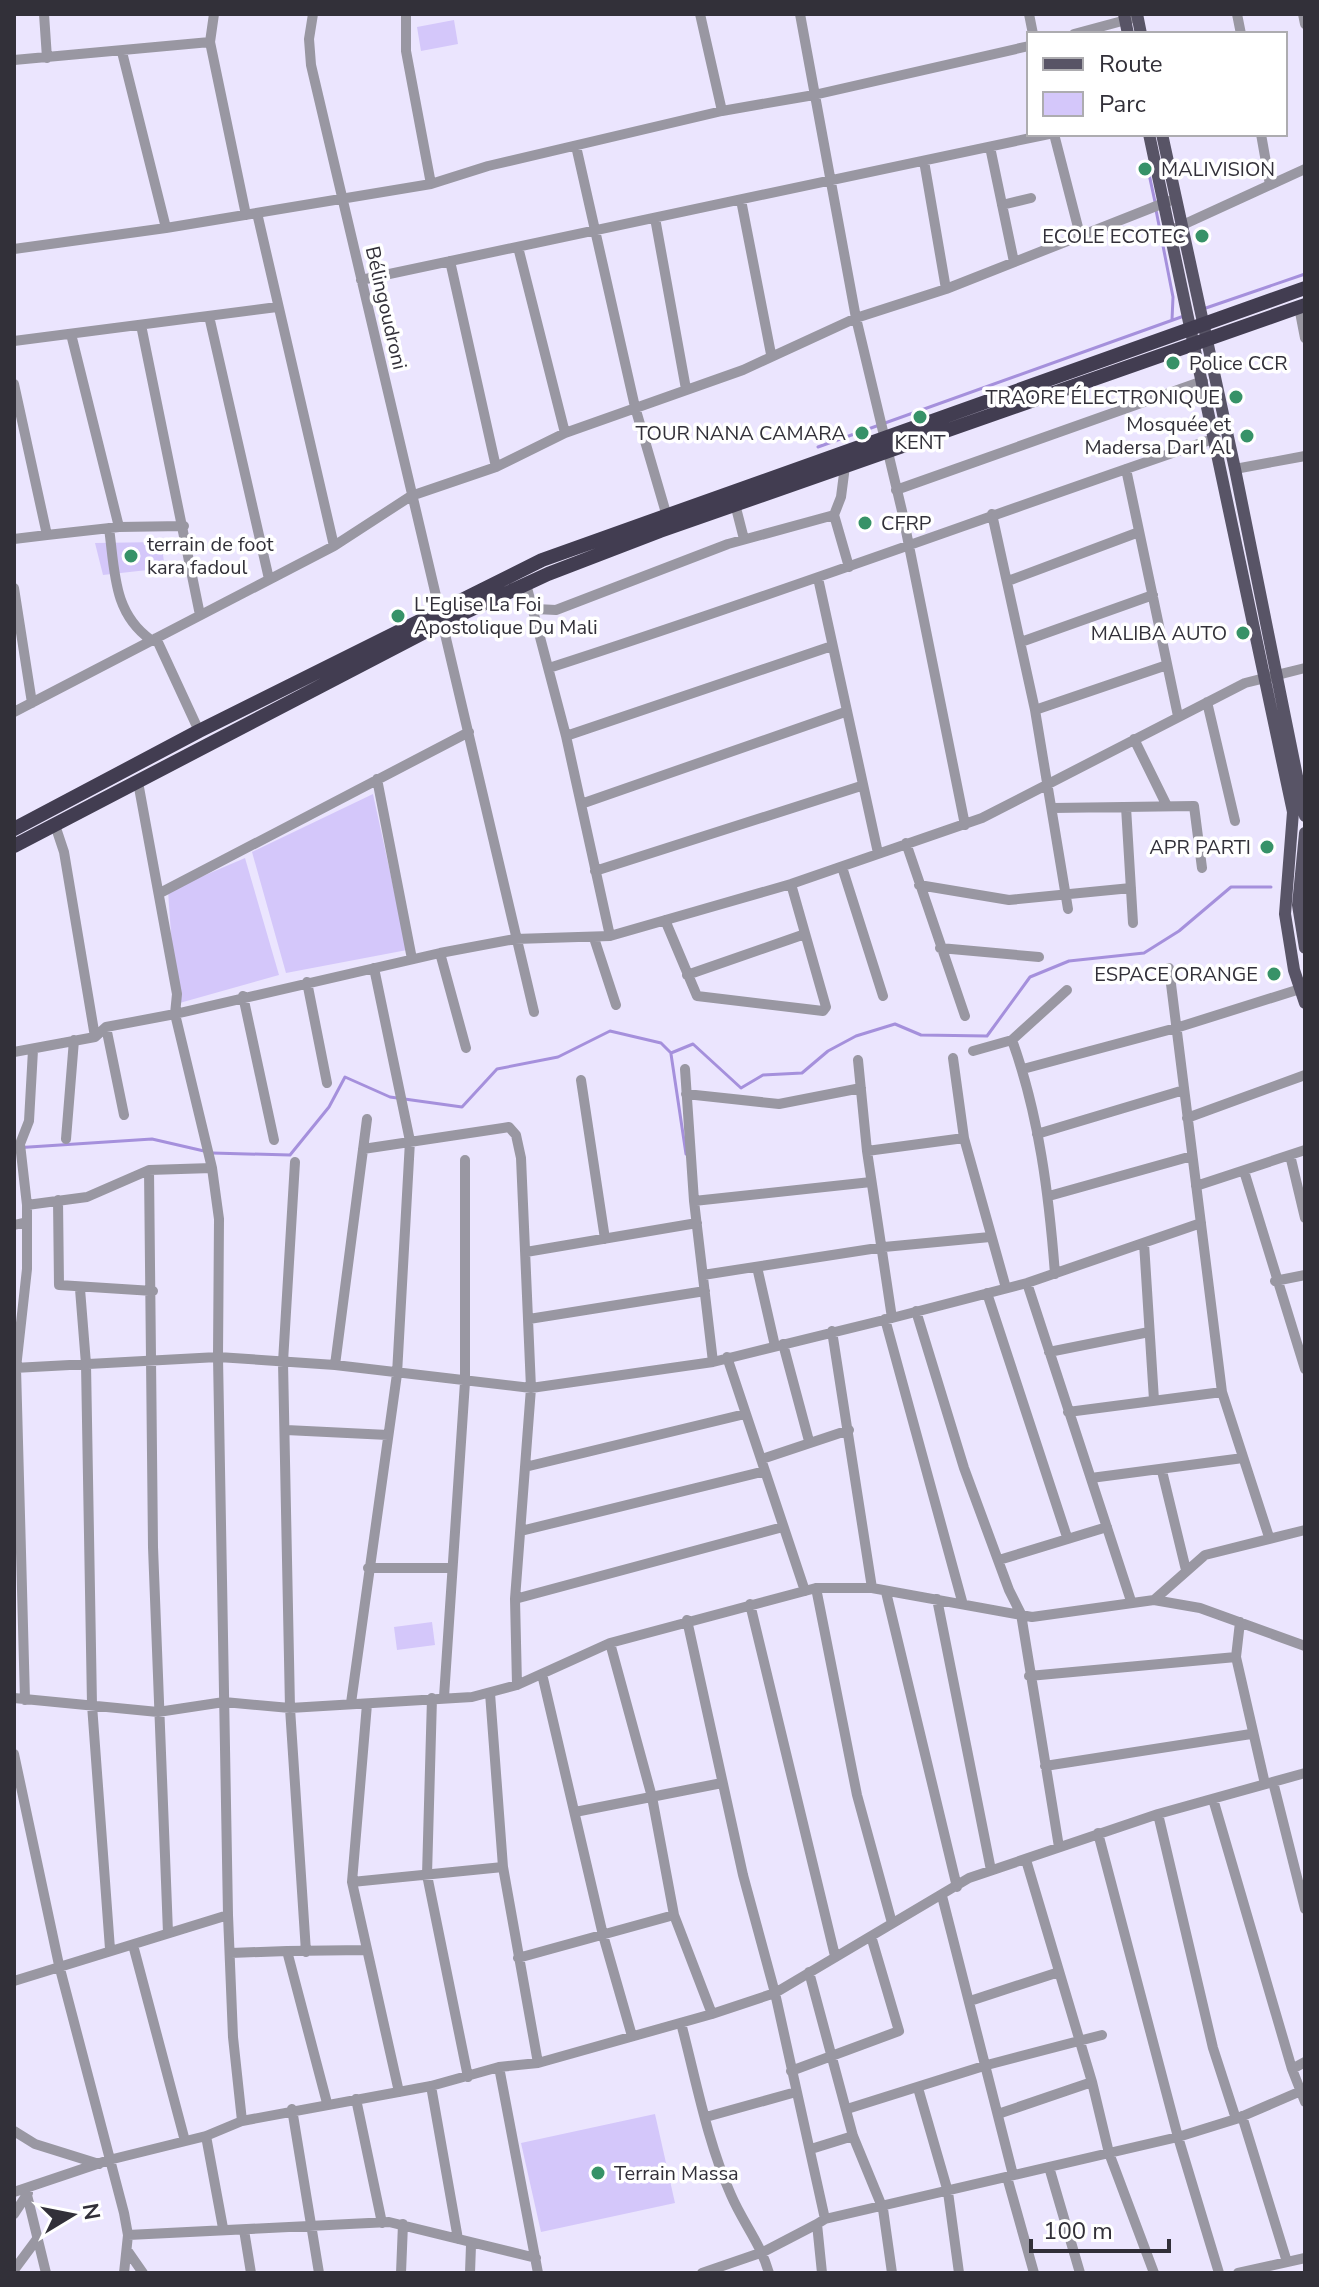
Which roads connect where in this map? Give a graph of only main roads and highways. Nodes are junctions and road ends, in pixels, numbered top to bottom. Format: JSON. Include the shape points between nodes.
{"nodes":[{"id":1,"x":1150,"y":136,"type":"edge"},
{"id":2,"x":1162,"y":136,"type":"edge"},
{"id":3,"x":1169,"y":201,"type":"junction"},
{"id":4,"x":1305,"y":288,"type":"edge"},
{"id":5,"x":1302,"y":306,"type":"edge"},
{"id":6,"x":1197,"y":326,"type":"junction"},
{"id":7,"x":1201,"y":342,"type":"junction"},
{"id":8,"x":885,"y":444,"type":"junction"},
{"id":9,"x":438,"y":617,"type":"junction"},
{"id":10,"x":1272,"y":676,"type":"junction"},
{"id":11,"x":1305,"y":816,"type":"edge"},
{"id":12,"x":14,"y":829,"type":"edge"},
{"id":13,"x":1305,"y":833,"type":"edge"},
{"id":14,"x":14,"y":846,"type":"edge"},
{"id":15,"x":1305,"y":948,"type":"edge"},
{"id":16,"x":1305,"y":1003,"type":"edge"}],
"edges":[{"from":1,"to":3,"type":"main road"},
{"from":2,"to":3,"type":"main road"},
{"from":3,"to":6,"type":"main road"},
{"from":4,"to":6,"type":"highway"},
{"from":5,"to":7,"type":"highway"},
{"from":6,"to":7,"type":"main road"},
{"from":6,"to":8,"type":"highway"},
{"from":7,"to":8,"type":"highway"},
{"from":7,"to":10,"type":"main road","via":[[1235,469]]},
{"from":7,"to":10,"type":"main road","via":[[1203,381]]},
{"from":8,"to":9,"type":"highway","via":[[845,466]]},
{"from":8,"to":9,"type":"highway","via":[[666,513],[542,560]]},
{"from":9,"to":12,"type":"highway","via":[[199,731]]},
{"from":9,"to":14,"type":"highway"},
{"from":10,"to":11,"type":"main road"},
{"from":10,"to":16,"type":"main road","via":[[1293,812],[1285,914]]},
{"from":13,"to":15,"type":"main road","via":[[1298,905]]}]}
